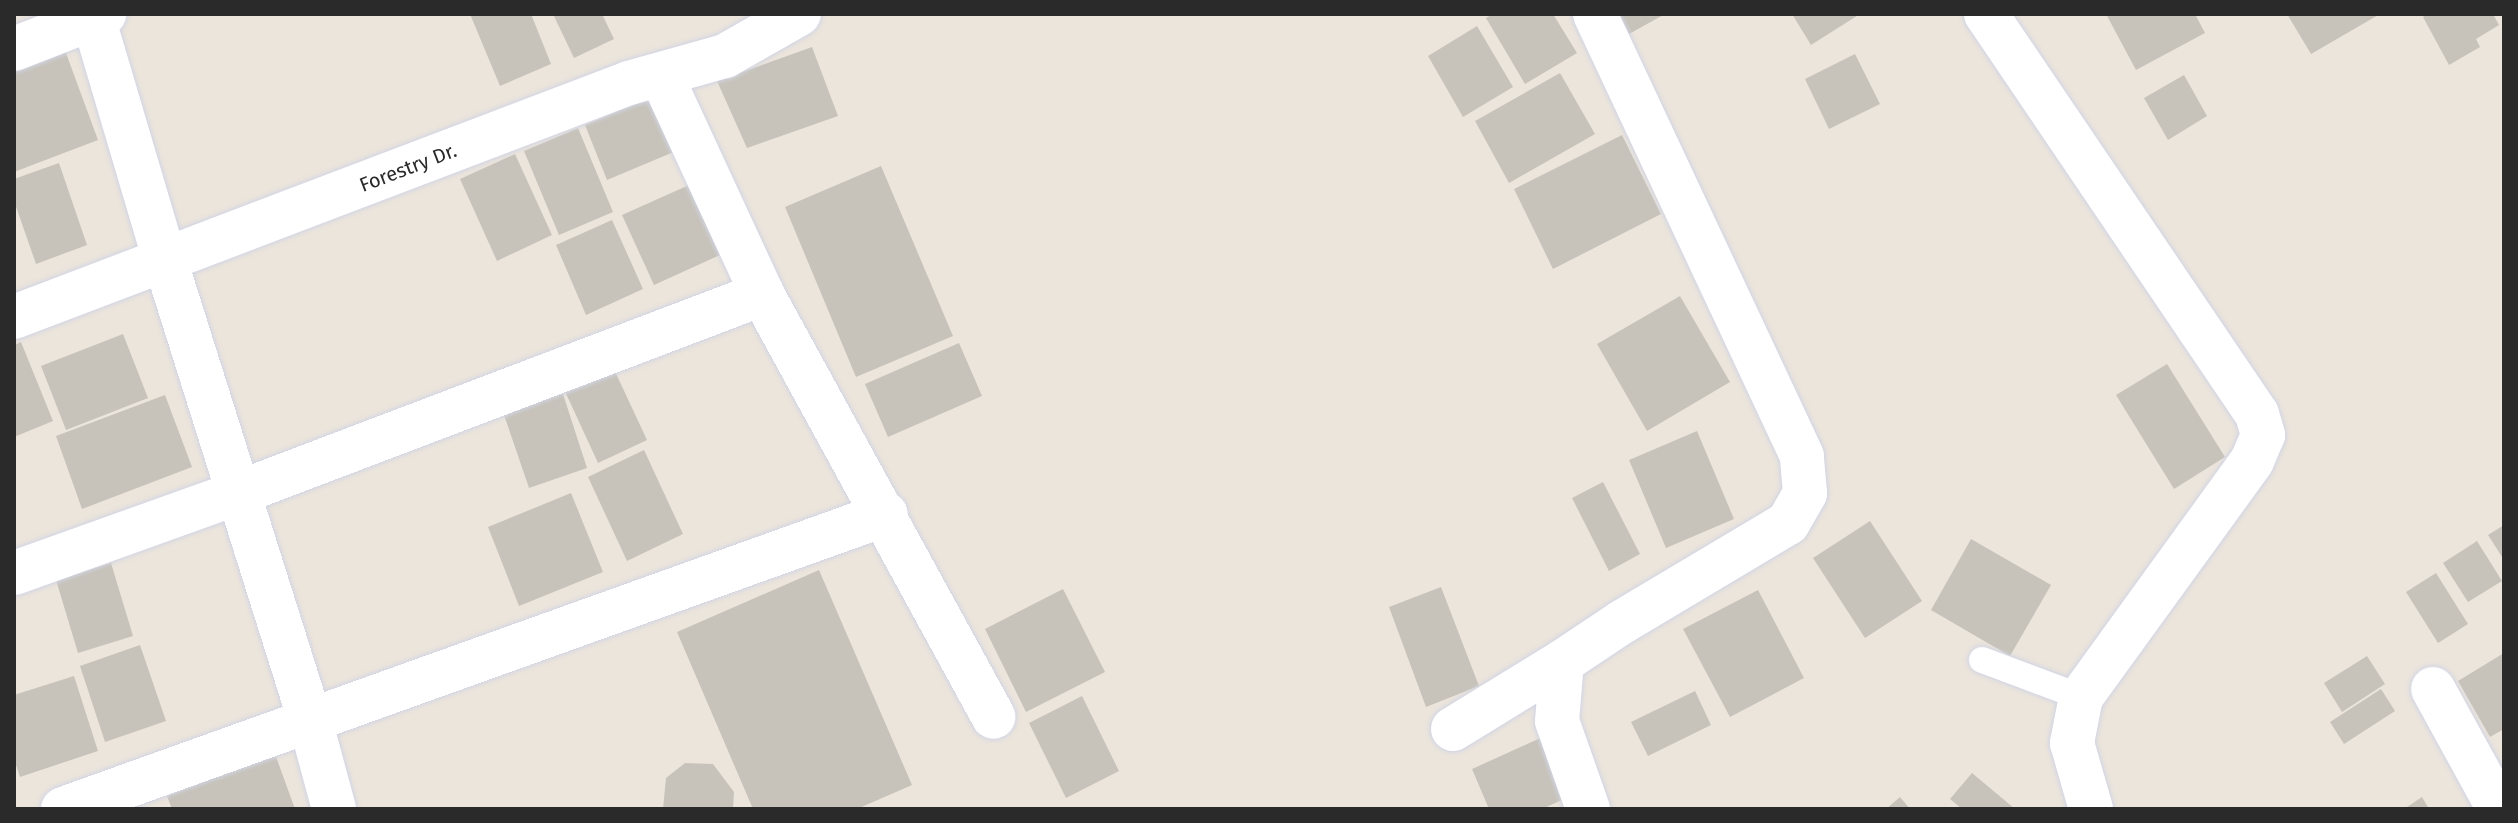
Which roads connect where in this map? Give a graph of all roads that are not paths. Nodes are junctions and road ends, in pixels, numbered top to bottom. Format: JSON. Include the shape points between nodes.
{"nodes":[{"id":1,"x":799,"y":14,"type":"edge"},
{"id":2,"x":1595,"y":14,"type":"edge"},
{"id":3,"x":1986,"y":14,"type":"edge"},
{"id":4,"x":96,"y":15,"type":"edge"},
{"id":5,"x":14,"y":49,"type":"edge"},
{"id":6,"x":661,"y":75,"type":"junction"},
{"id":7,"x":165,"y":260,"type":"junction"},
{"id":8,"x":762,"y":294,"type":"junction"},
{"id":9,"x":14,"y":317,"type":"edge"},
{"id":10,"x":238,"y":493,"type":"junction"},
{"id":11,"x":886,"y":514,"type":"junction"},
{"id":12,"x":14,"y":573,"type":"edge"},
{"id":13,"x":1982,"y":660,"type":"dead end"},
{"id":14,"x":1562,"y":662,"type":"junction"},
{"id":15,"x":2433,"y":689,"type":"dead end"},
{"id":16,"x":2081,"y":697,"type":"junction"},
{"id":17,"x":994,"y":717,"type":"dead end"},
{"id":18,"x":310,"y":720,"type":"junction"},
{"id":19,"x":1453,"y":729,"type":"dead end"},
{"id":20,"x":63,"y":809,"type":"edge"},
{"id":21,"x":334,"y":809,"type":"edge"},
{"id":22,"x":1588,"y":809,"type":"edge"},
{"id":23,"x":2091,"y":809,"type":"edge"},
{"id":24,"x":2499,"y":809,"type":"edge"}],
"edges":[{"from":1,"to":6,"type":"street","name":"Forestry Dr.","via":[[725,56]]},
{"from":2,"to":14,"type":"street","via":[[1802,456],[1805,493],[1788,523]]},
{"from":3,"to":16,"type":"street","via":[[2257,414],[2263,435],[2252,461]]},
{"from":4,"to":5,"type":"street"},
{"from":4,"to":7,"type":"street"},
{"from":6,"to":7,"type":"street","name":"Forestry Dr."},
{"from":6,"to":8,"type":"street"},
{"from":7,"to":9,"type":"street","name":"Forestry Dr."},
{"from":7,"to":10,"type":"street"},
{"from":8,"to":10,"type":"street"},
{"from":8,"to":11,"type":"street"},
{"from":10,"to":12,"type":"street"},
{"from":10,"to":18,"type":"street"},
{"from":11,"to":17,"type":"street"},
{"from":11,"to":18,"type":"street"},
{"from":13,"to":16,"type":"lane"},
{"from":14,"to":19,"type":"street"},
{"from":14,"to":22,"type":"street","via":[[1557,721]]},
{"from":15,"to":24,"type":"street"},
{"from":16,"to":23,"type":"street","via":[[2072,743]]},
{"from":18,"to":20,"type":"street"},
{"from":18,"to":21,"type":"street"}]}
